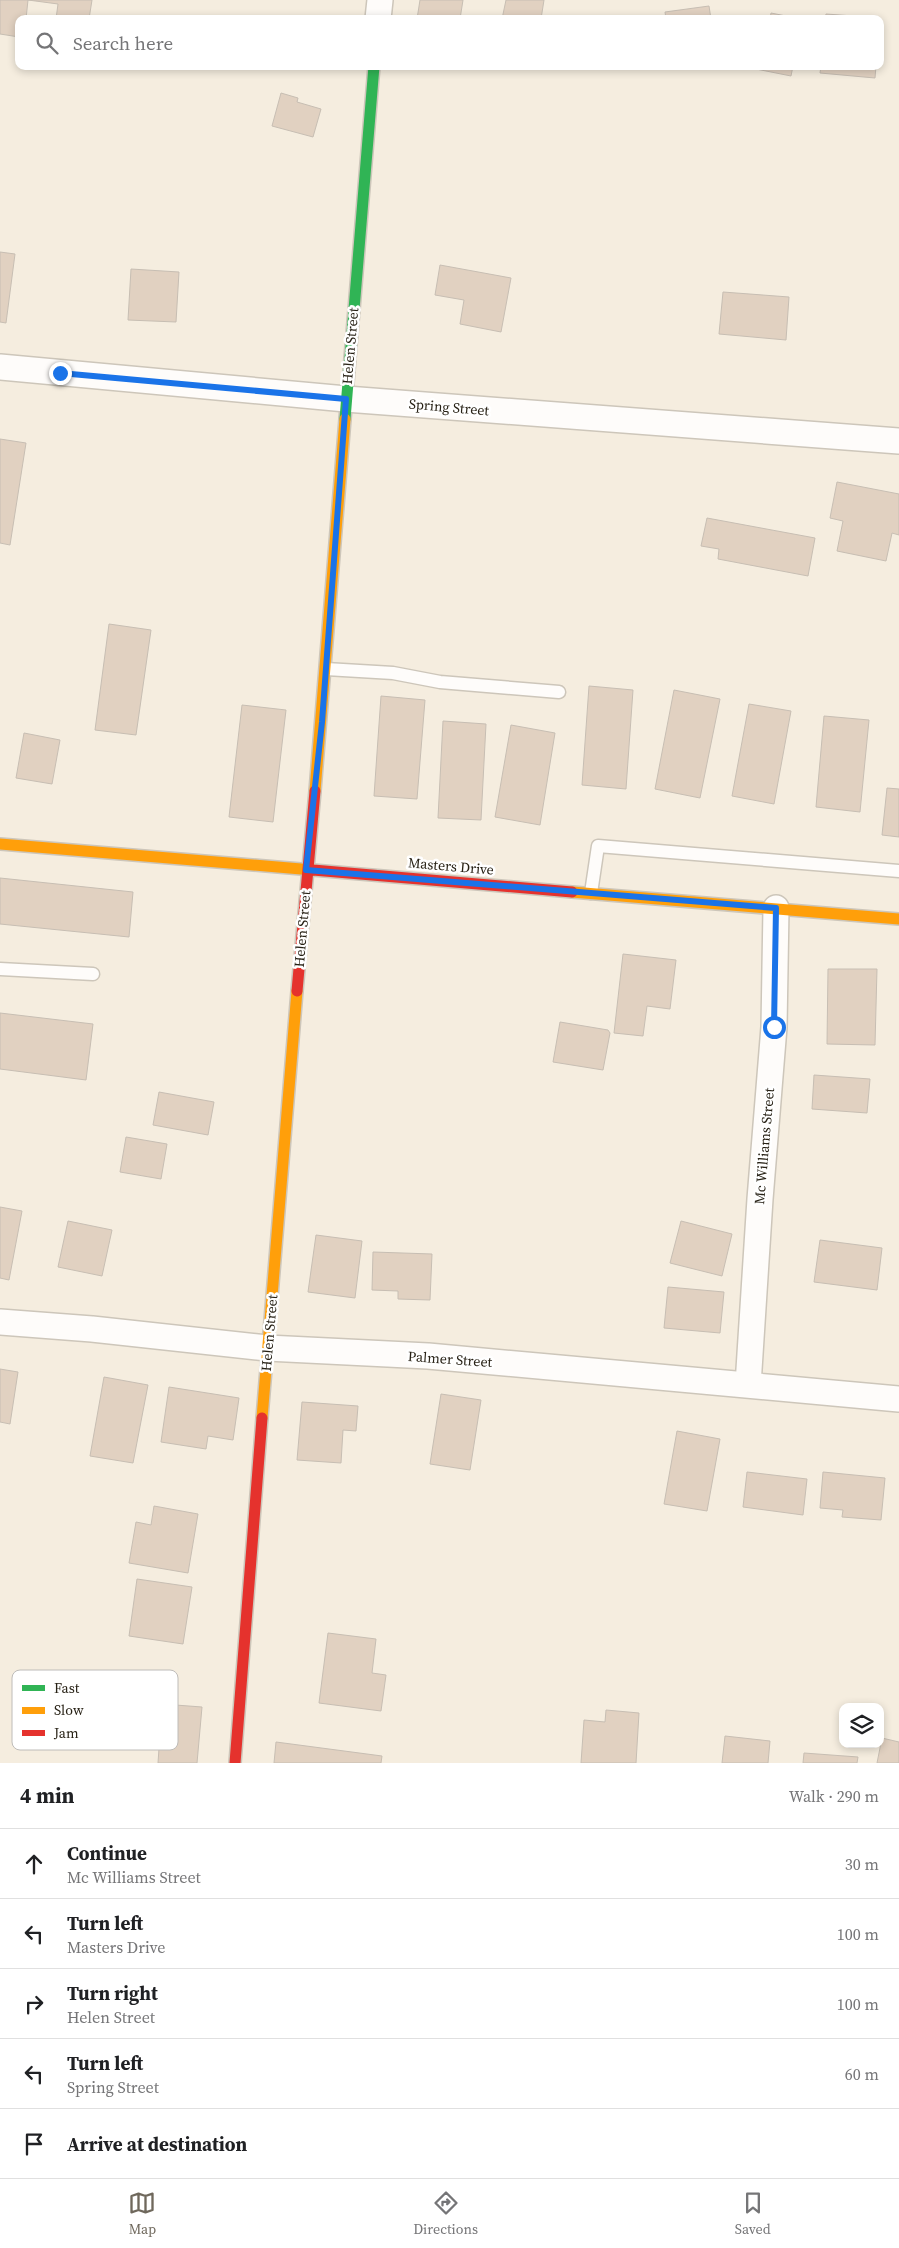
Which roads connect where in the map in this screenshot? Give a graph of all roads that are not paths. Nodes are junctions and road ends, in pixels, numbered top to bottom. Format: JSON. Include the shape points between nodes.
{"nodes":[{"id":1,"x":380,"y":0,"type":"edge"},
{"id":2,"x":378,"y":15,"type":"edge"},
{"id":3,"x":374,"y":70,"type":"edge"},
{"id":4,"x":0,"y":367,"type":"edge"},
{"id":5,"x":346,"y":399,"type":"junction"},
{"id":6,"x":899,"y":442,"type":"edge"},
{"id":7,"x":326,"y":670,"type":"junction"},
{"id":8,"x":559,"y":692,"type":"dead end"},
{"id":9,"x":0,"y":844,"type":"edge"},
{"id":10,"x":306,"y":870,"type":"junction"},
{"id":11,"x":899,"y":871,"type":"edge"},
{"id":12,"x":591,"y":893,"type":"junction"},
{"id":13,"x":776,"y":908,"type":"junction"},
{"id":14,"x":899,"y":919,"type":"edge"},
{"id":15,"x":0,"y":969,"type":"edge"},
{"id":16,"x":93,"y":974,"type":"dead end"},
{"id":17,"x":0,"y":1322,"type":"edge"},
{"id":18,"x":267,"y":1348,"type":"junction"},
{"id":19,"x":748,"y":1385,"type":"junction"},
{"id":20,"x":899,"y":1399,"type":"edge"},
{"id":21,"x":235,"y":1763,"type":"edge"}],
"edges":[{"from":1,"to":2,"type":"street"},
{"from":3,"to":5,"type":"street","name":"Helen Street"},
{"from":4,"to":5,"type":"street","name":"Spring Street"},
{"from":5,"to":6,"type":"street","name":"Spring Street"},
{"from":5,"to":7,"type":"street","name":"Helen Street"},
{"from":7,"to":8,"type":"lane","via":[[393,673],[440,682]]},
{"from":7,"to":10,"type":"street","name":"Helen Street"},
{"from":9,"to":10,"type":"street","name":"Masters Drive"},
{"from":10,"to":12,"type":"street","name":"Masters Drive"},
{"from":10,"to":18,"type":"street","name":"Helen Street"},
{"from":11,"to":12,"type":"lane","via":[[598,846]]},
{"from":12,"to":13,"type":"street","name":"Masters Drive"},
{"from":13,"to":14,"type":"street","name":"Masters Drive"},
{"from":13,"to":19,"type":"street","name":"Mc Williams Street","via":[[774,1027]]},
{"from":15,"to":16,"type":"lane"},
{"from":17,"to":18,"type":"street","name":"Palmer Street"},
{"from":18,"to":19,"type":"street","name":"Palmer Street","via":[[428,1356]]},
{"from":18,"to":21,"type":"street","name":"Helen Street"},
{"from":19,"to":20,"type":"street","name":"Palmer Street"}]}
